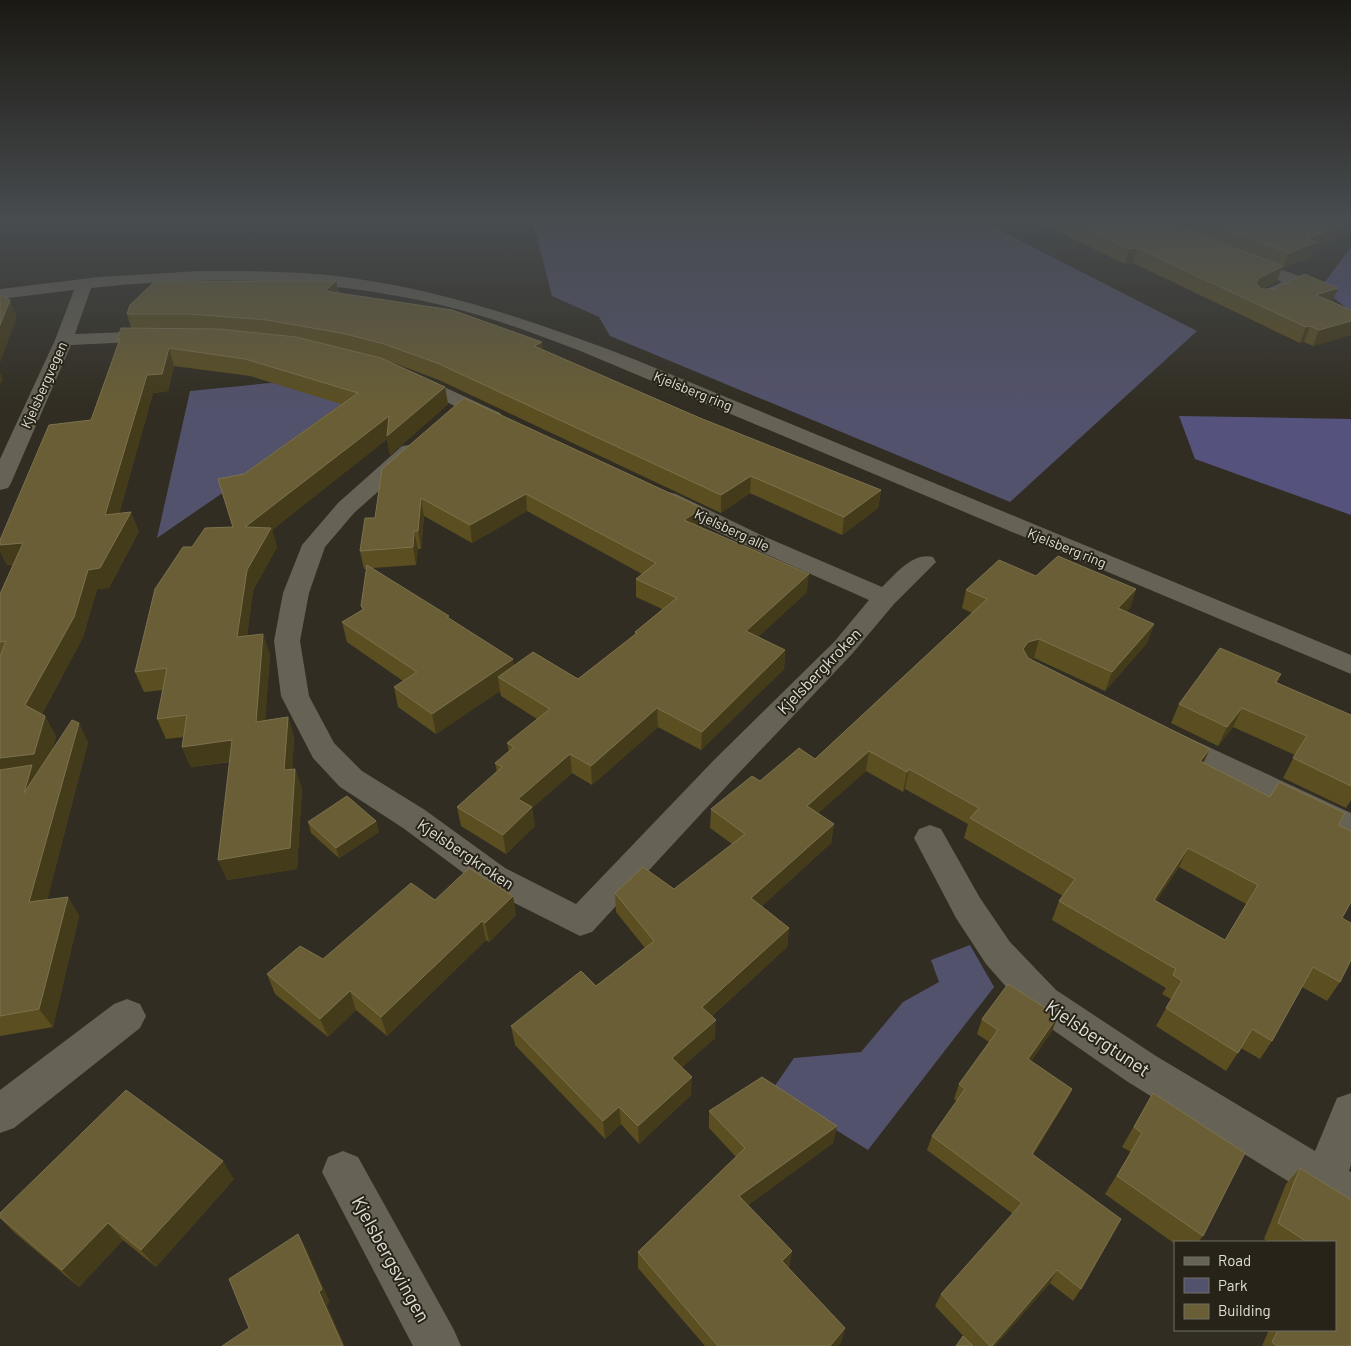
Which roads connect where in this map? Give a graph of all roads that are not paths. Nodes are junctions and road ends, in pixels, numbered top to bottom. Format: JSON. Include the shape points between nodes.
{"nodes":[{"id":1,"x":139,"y":281,"type":"edge"},
{"id":2,"x":311,"y":281,"type":"edge"},
{"id":3,"x":1295,"y":281,"type":"edge"},
{"id":4,"x":84,"y":285,"type":"junction"},
{"id":5,"x":0,"y":294,"type":"edge"},
{"id":6,"x":1261,"y":299,"type":"edge"},
{"id":7,"x":174,"y":336,"type":"edge"},
{"id":8,"x":64,"y":340,"type":"junction"},
{"id":9,"x":393,"y":370,"type":"edge"},
{"id":10,"x":446,"y":419,"type":"junction"},
{"id":11,"x":512,"y":425,"type":"edge"},
{"id":12,"x":0,"y":483,"type":"edge"},
{"id":13,"x":650,"y":491,"type":"edge"},
{"id":14,"x":924,"y":562,"type":"dead end"},
{"id":15,"x":886,"y":598,"type":"junction"},
{"id":16,"x":1351,"y":665,"type":"edge"},
{"id":17,"x":1145,"y":727,"type":"edge"},
{"id":18,"x":1351,"y":827,"type":"edge"},
{"id":19,"x":930,"y":838,"type":"dead end"},
{"id":20,"x":127,"y":1016,"type":"dead end"},
{"id":21,"x":1351,"y":1112,"type":"edge"},
{"id":22,"x":0,"y":1114,"type":"edge"},
{"id":23,"x":343,"y":1172,"type":"dead end"},
{"id":24,"x":1338,"y":1187,"type":"edge"},
{"id":25,"x":438,"y":1346,"type":"edge"}],
"edges":[{"from":1,"to":4,"type":"street","name":"Kjelsberg ring"},
{"from":2,"to":16,"type":"street","name":"Kjelsberg ring","via":[[397,290],[492,312],[537,327]]},
{"from":3,"to":6,"type":"street"},
{"from":4,"to":5,"type":"street","name":"Kjelsberg ring"},
{"from":4,"to":8,"type":"street","name":"Kjelsbergvegen"},
{"from":7,"to":8,"type":"street"},
{"from":8,"to":12,"type":"street","name":"Kjelsbergvegen"},
{"from":9,"to":10,"type":"street"},
{"from":10,"to":11,"type":"street"},
{"from":10,"to":15,"type":"street","name":"Kjelsbergkroken","via":[[346,508],[314,545],[296,593],[287,641],[295,696],[323,750],[351,779],[492,877],[580,922],[843,648]]},
{"from":13,"to":15,"type":"street","name":"Kjelsberg alle","via":[[769,548]]},
{"from":14,"to":15,"type":"street","name":"Kjelsbergkroken"},
{"from":17,"to":18,"type":"street"},
{"from":19,"to":24,"type":"street","name":"Kjelsbergtunet","via":[[968,908],[998,953],[1043,1002],[1142,1069]]},
{"from":20,"to":22,"type":"street"},
{"from":21,"to":24,"type":"street","name":"Kjelsbergtunet"},
{"from":23,"to":25,"type":"street","name":"Kjelsbergsvingen"}]}
